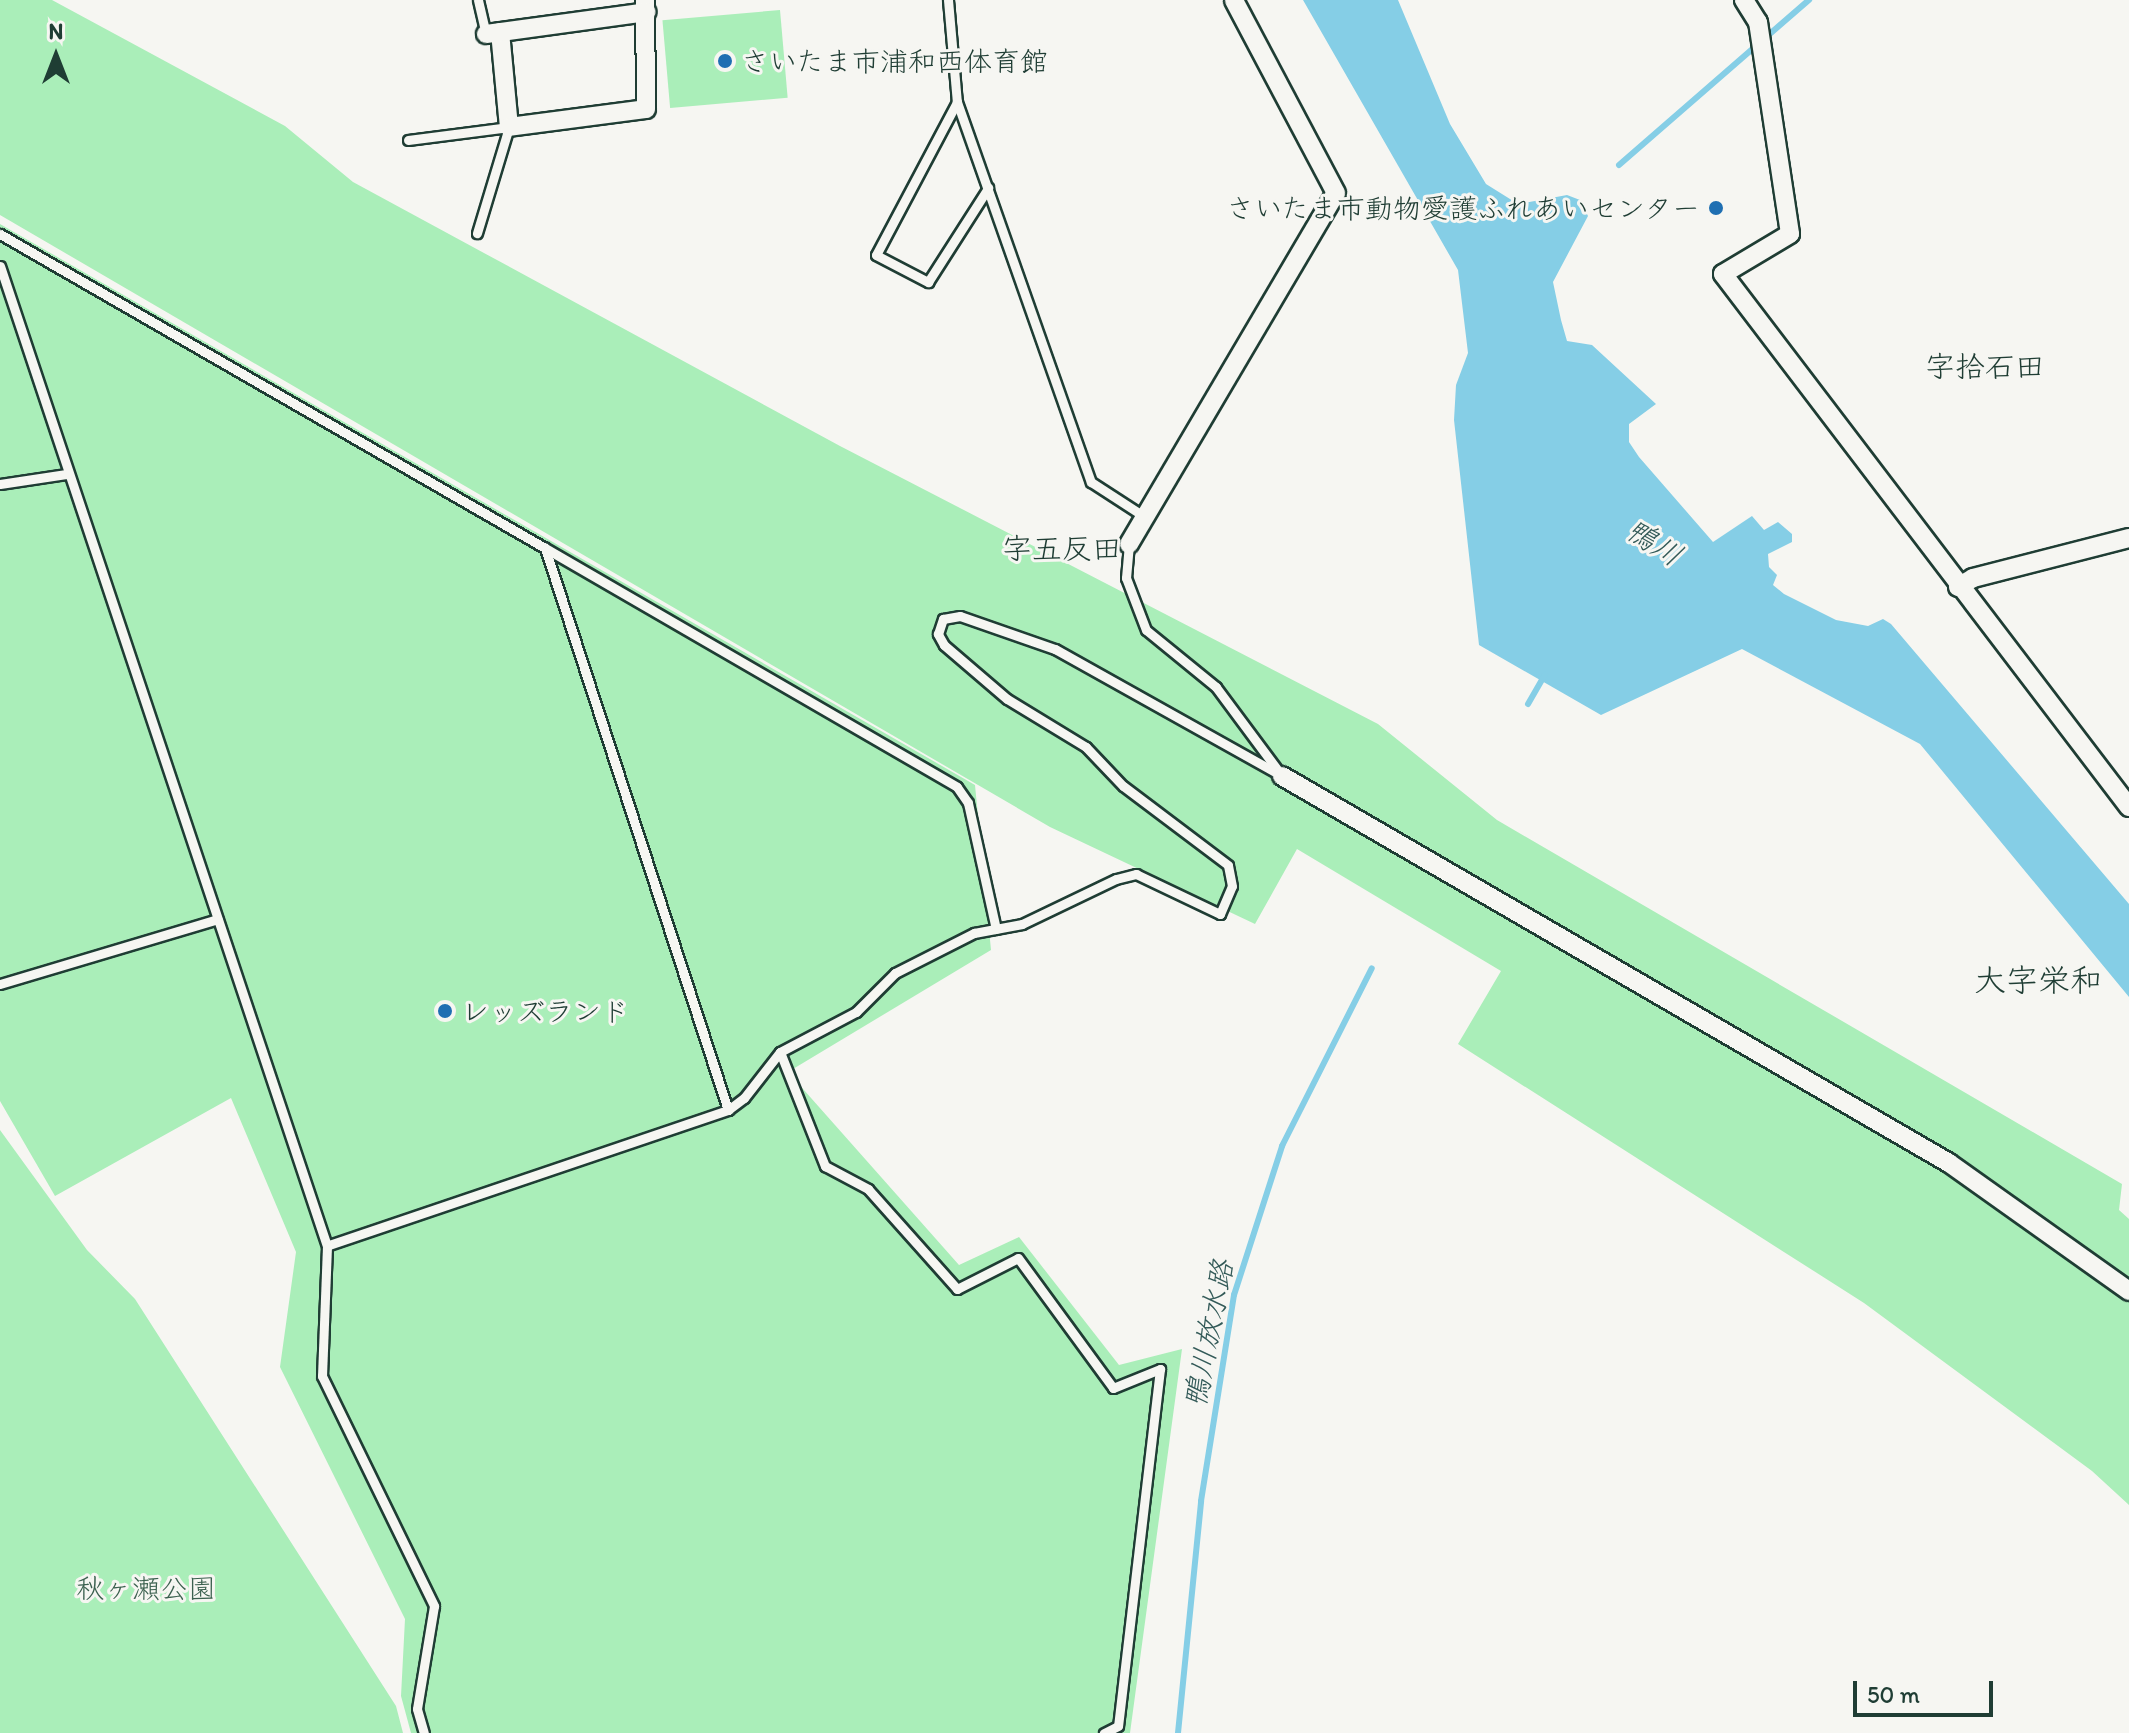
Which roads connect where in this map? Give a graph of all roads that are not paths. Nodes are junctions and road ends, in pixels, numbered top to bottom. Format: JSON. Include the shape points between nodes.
{"nodes":[{"id":1,"x":478,"y":0,"type":"edge"},
{"id":2,"x":948,"y":0,"type":"edge"},
{"id":3,"x":1234,"y":0,"type":"edge"},
{"id":4,"x":1744,"y":0,"type":"edge"},
{"id":5,"x":646,"y":6,"type":"edge"},
{"id":6,"x":493,"y":33,"type":"junction"},
{"id":7,"x":957,"y":102,"type":"junction"},
{"id":8,"x":509,"y":127,"type":"junction"},
{"id":9,"x":408,"y":140,"type":"dead end"},
{"id":10,"x":988,"y":188,"type":"junction"},
{"id":11,"x":477,"y":233,"type":"dead end"},
{"id":12,"x":0,"y":234,"type":"edge"},
{"id":13,"x":0,"y":266,"type":"edge"},
{"id":14,"x":66,"y":474,"type":"junction"},
{"id":15,"x":0,"y":484,"type":"edge"},
{"id":16,"x":1145,"y":517,"type":"junction"},
{"id":17,"x":2129,"y":538,"type":"edge"},
{"id":18,"x":1129,"y":544,"type":"joint"},
{"id":19,"x":545,"y":548,"type":"junction"},
{"id":20,"x":1958,"y":587,"type":"junction"},
{"id":21,"x":1282,"y":776,"type":"junction"},
{"id":22,"x":2129,"y":807,"type":"edge"},
{"id":23,"x":218,"y":919,"type":"junction"},
{"id":24,"x":996,"y":929,"type":"junction"},
{"id":25,"x":0,"y":984,"type":"edge"},
{"id":26,"x":780,"y":1052,"type":"junction"},
{"id":27,"x":728,"y":1110,"type":"junction"},
{"id":28,"x":327,"y":1246,"type":"junction"},
{"id":29,"x":2129,"y":1291,"type":"edge"},
{"id":30,"x":424,"y":1733,"type":"edge"},
{"id":31,"x":1104,"y":1733,"type":"edge"}],
"edges":[{"from":1,"to":6,"type":"lane"},
{"from":2,"to":7,"type":"lane"},
{"from":3,"to":16,"type":"street","via":[[1336,193]]},
{"from":4,"to":20,"type":"street","via":[[1759,32],[1790,234],[1723,274]]},
{"from":5,"to":6,"type":"street"},
{"from":5,"to":8,"type":"street","via":[[646,109]]},
{"from":6,"to":8,"type":"street"},
{"from":7,"to":10,"type":"lane"},
{"from":7,"to":10,"type":"lane","via":[[876,255],[928,282]]},
{"from":8,"to":9,"type":"lane"},
{"from":8,"to":11,"type":"lane"},
{"from":10,"to":16,"type":"lane","via":[[1091,482]]},
{"from":12,"to":19,"type":"lane"},
{"from":13,"to":14,"type":"lane"},
{"from":14,"to":15,"type":"lane"},
{"from":14,"to":23,"type":"lane"},
{"from":16,"to":18,"type":"street"},
{"from":17,"to":20,"type":"street","via":[[1973,578]]},
{"from":18,"to":21,"type":"lane","via":[[1126,578],[1146,630],[1208,679]]},
{"from":19,"to":24,"type":"lane","via":[[957,787],[968,803]]},
{"from":19,"to":27,"type":"lane"},
{"from":20,"to":22,"type":"street"},
{"from":21,"to":24,"type":"lane","via":[[1055,649],[949,615],[939,623],[944,645],[1022,710],[1086,747],[1123,786],[1217,856],[1233,874],[1220,914],[1136,874],[1022,924]]},
{"from":21,"to":29,"type":"street","via":[[1937,1156]]},
{"from":23,"to":25,"type":"lane"},
{"from":23,"to":28,"type":"lane"},
{"from":24,"to":26,"type":"lane","via":[[974,933],[895,973],[856,1012]]},
{"from":26,"to":27,"type":"lane"},
{"from":26,"to":31,"type":"lane","via":[[825,1166],[868,1189],[957,1289],[1018,1258],[1113,1388],[1160,1369],[1118,1726]]},
{"from":27,"to":28,"type":"lane"},
{"from":28,"to":30,"type":"lane","via":[[322,1376],[434,1606],[417,1709]]}]}
